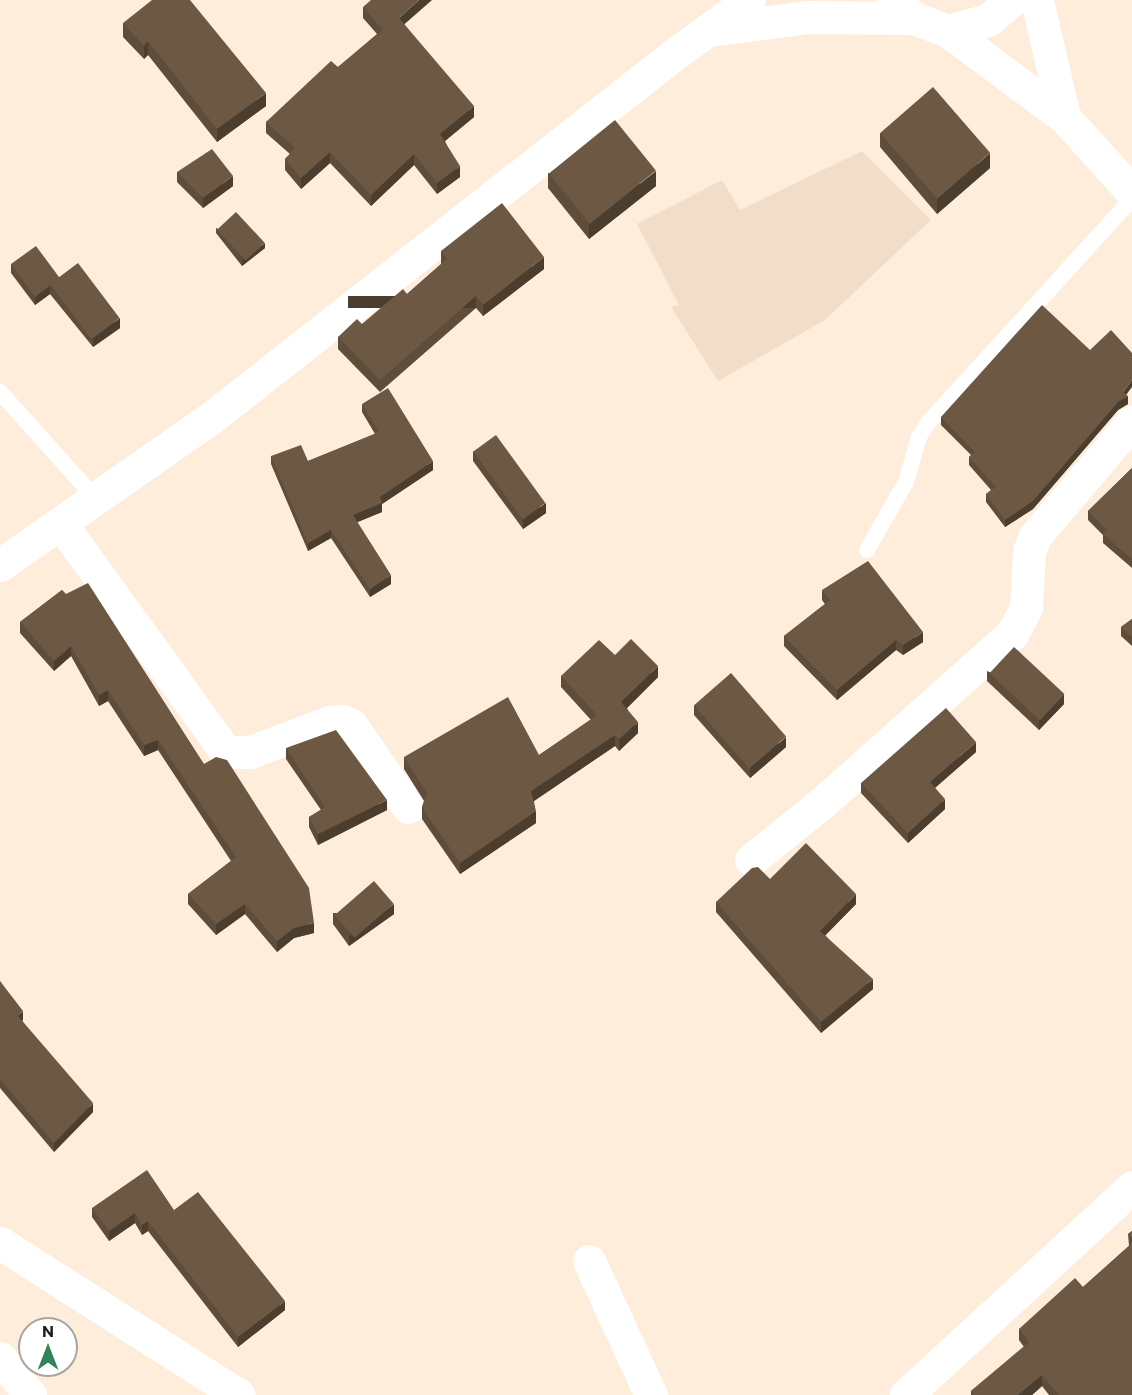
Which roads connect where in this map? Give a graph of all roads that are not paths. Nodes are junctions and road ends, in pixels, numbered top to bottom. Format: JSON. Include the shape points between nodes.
{"nodes":[{"id":1,"x":749,"y":0,"type":"edge"},
{"id":2,"x":1012,"y":0,"type":"edge"},
{"id":3,"x":1037,"y":0,"type":"edge"},
{"id":4,"x":903,"y":9,"type":"edge"},
{"id":5,"x":708,"y":31,"type":"junction"},
{"id":6,"x":948,"y":31,"type":"junction"},
{"id":7,"x":1064,"y":117,"type":"junction"},
{"id":8,"x":1132,"y":192,"type":"edge"},
{"id":9,"x":1132,"y":199,"type":"edge"},
{"id":10,"x":0,"y":392,"type":"edge"},
{"id":11,"x":1132,"y":422,"type":"edge"},
{"id":12,"x":96,"y":499,"type":"junction"},
{"id":13,"x":61,"y":524,"type":"junction"},
{"id":14,"x":867,"y":550,"type":"dead end"},
{"id":15,"x":0,"y":565,"type":"edge"},
{"id":16,"x":408,"y":807,"type":"dead end"},
{"id":17,"x":751,"y":860,"type":"dead end"},
{"id":18,"x":1132,"y":1188,"type":"edge"},
{"id":19,"x":0,"y":1243,"type":"edge"},
{"id":20,"x":589,"y":1261,"type":"dead end"},
{"id":21,"x":0,"y":1358,"type":"edge"},
{"id":22,"x":30,"y":1395,"type":"edge"},
{"id":23,"x":239,"y":1395,"type":"edge"},
{"id":24,"x":651,"y":1395,"type":"edge"},
{"id":25,"x":906,"y":1395,"type":"edge"}],
"edges":[{"from":1,"to":5,"type":"street"},
{"from":2,"to":6,"type":"street","via":[[988,20]]},
{"from":3,"to":7,"type":"street"},
{"from":4,"to":5,"type":"street"},
{"from":4,"to":6,"type":"street"},
{"from":5,"to":12,"type":"street","via":[[212,417]]},
{"from":6,"to":7,"type":"street"},
{"from":7,"to":8,"type":"street"},
{"from":9,"to":14,"type":"lane","via":[[928,423],[919,437],[906,482]]},
{"from":10,"to":12,"type":"lane"},
{"from":11,"to":17,"type":"street","via":[[1035,536],[1029,551],[1026,608],[1012,634],[822,803]]},
{"from":12,"to":13,"type":"street"},
{"from":13,"to":15,"type":"street"},
{"from":13,"to":16,"type":"street","via":[[226,752],[250,752],[342,721],[351,725]]},
{"from":18,"to":25,"type":"street"},
{"from":19,"to":23,"type":"street"},
{"from":20,"to":24,"type":"street"},
{"from":21,"to":22,"type":"street"}]}
